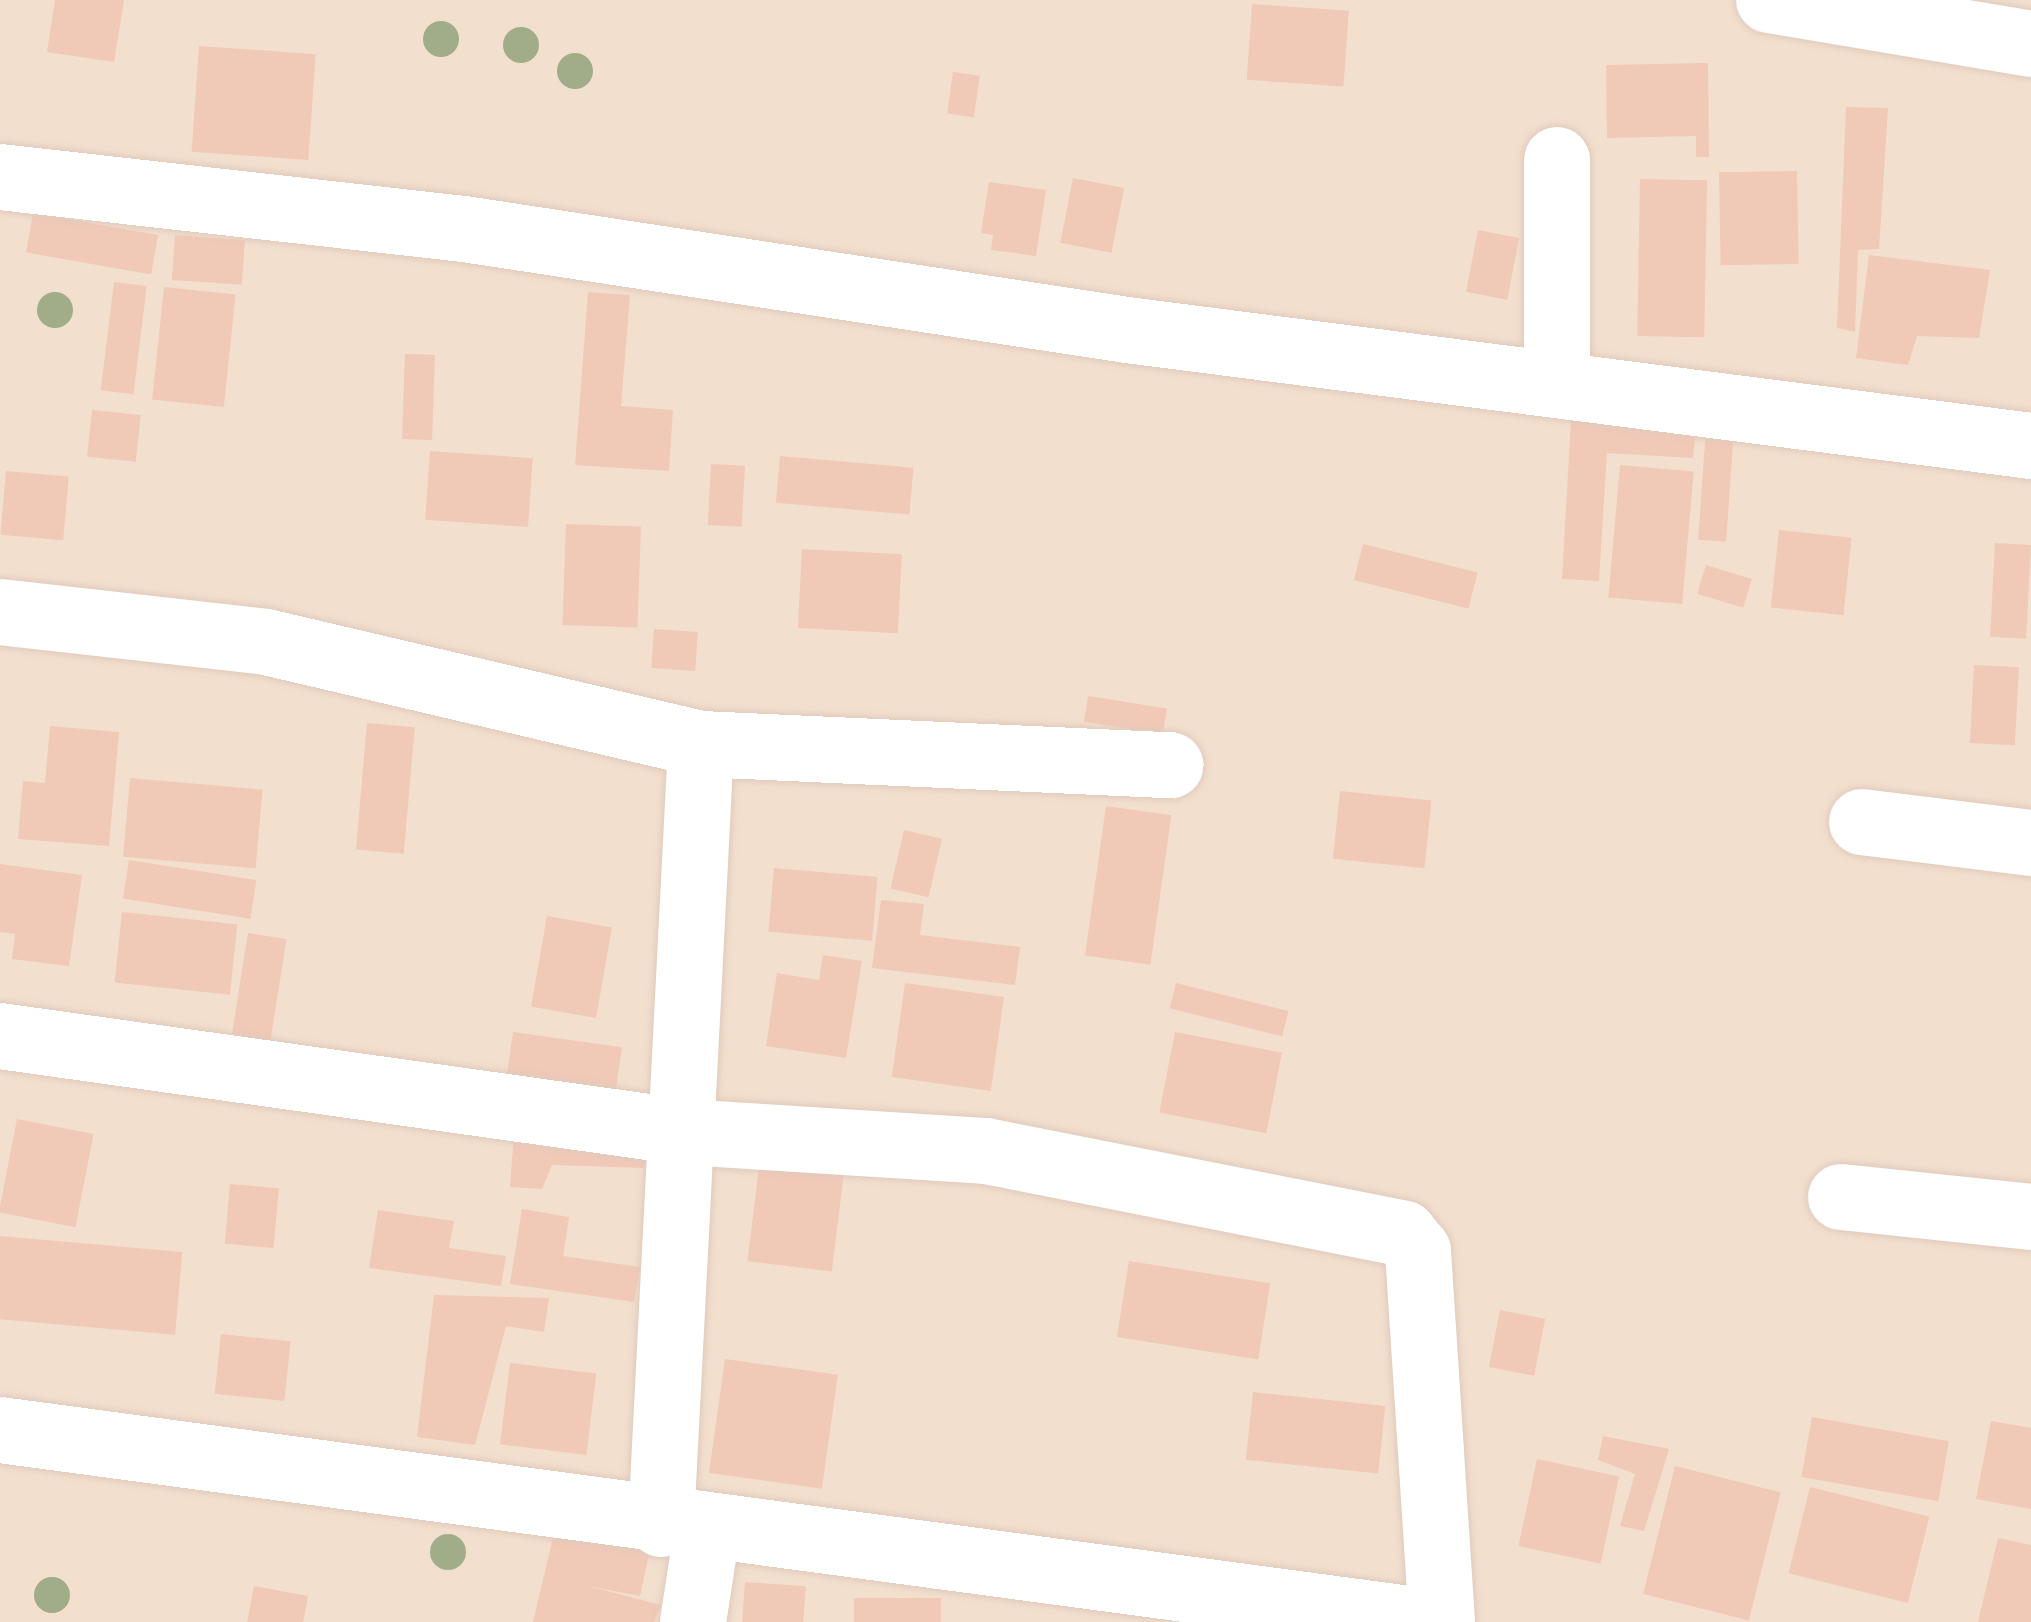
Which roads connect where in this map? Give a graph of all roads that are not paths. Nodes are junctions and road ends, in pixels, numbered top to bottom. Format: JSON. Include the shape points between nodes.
{"nodes":[{"id":1,"x":1769,"y":0,"type":"edge"},
{"id":2,"x":2031,"y":44,"type":"edge"},
{"id":3,"x":1557,"y":160,"type":"dead end"},
{"id":4,"x":0,"y":177,"type":"edge"},
{"id":5,"x":1557,"y":382,"type":"junction"},
{"id":6,"x":2031,"y":446,"type":"edge"},
{"id":7,"x":0,"y":612,"type":"edge"},
{"id":8,"x":701,"y":744,"type":"junction"},
{"id":9,"x":1172,"y":765,"type":"dead end"},
{"id":10,"x":1862,"y":822,"type":"dead end"},
{"id":11,"x":2031,"y":843,"type":"edge"},
{"id":12,"x":0,"y":1036,"type":"edge"},
{"id":13,"x":684,"y":1132,"type":"junction"},
{"id":14,"x":1840,"y":1197,"type":"dead end"},
{"id":15,"x":2031,"y":1217,"type":"edge"},
{"id":16,"x":0,"y":1430,"type":"edge"},
{"id":17,"x":684,"y":1528,"type":"junction"},
{"id":18,"x":693,"y":1622,"type":"edge"},
{"id":19,"x":1432,"y":1622,"type":"edge"},
{"id":20,"x":1442,"y":1622,"type":"edge"}],
"edges":[{"from":1,"to":2,"type":"street"},
{"from":3,"to":5,"type":"street"},
{"from":4,"to":5,"type":"street","via":[[464,229]]},
{"from":5,"to":6,"type":"street"},
{"from":7,"to":8,"type":"street","via":[[266,643]]},
{"from":8,"to":9,"type":"street"},
{"from":8,"to":13,"type":"street","via":[[677,1072]]},
{"from":10,"to":11,"type":"street"},
{"from":12,"to":13,"type":"street"},
{"from":13,"to":17,"type":"street"},
{"from":13,"to":20,"type":"street","via":[[986,1151],[1404,1234],[1418,1251]]},
{"from":14,"to":15,"type":"street"},
{"from":16,"to":17,"type":"street"},
{"from":17,"to":18,"type":"street"},
{"from":17,"to":19,"type":"street"}]}
